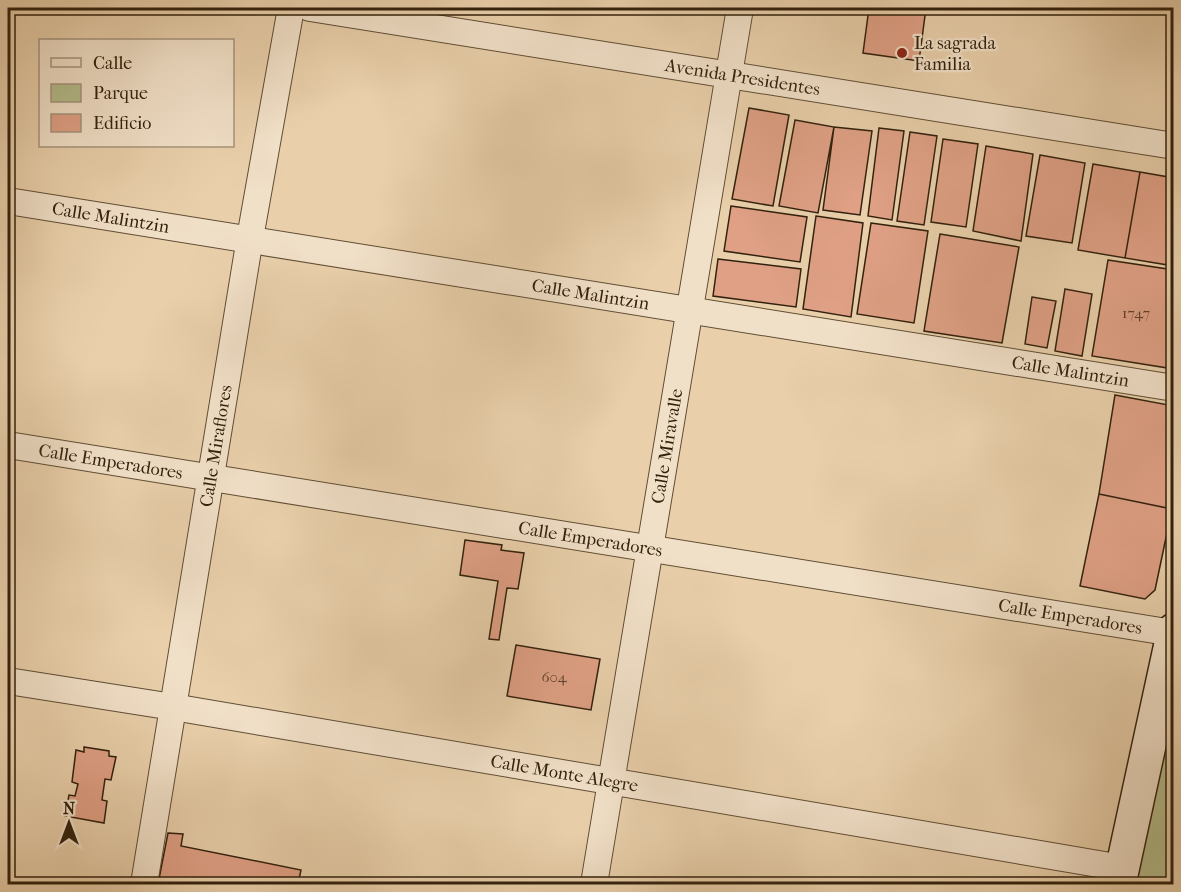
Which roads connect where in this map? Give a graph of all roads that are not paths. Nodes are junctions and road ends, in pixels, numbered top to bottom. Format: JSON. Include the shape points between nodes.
{"nodes":[{"id":1,"x":291,"y":8,"type":"edge"},
{"id":2,"x":310,"y":8,"type":"edge"},
{"id":3,"x":740,"y":8,"type":"edge"},
{"id":4,"x":729,"y":76,"type":"junction"},
{"id":5,"x":1173,"y":146,"type":"edge"},
{"id":6,"x":8,"y":201,"type":"edge"},
{"id":7,"x":250,"y":238,"type":"junction"},
{"id":8,"x":690,"y":312,"type":"junction"},
{"id":9,"x":1173,"y":387,"type":"edge"},
{"id":10,"x":8,"y":444,"type":"edge"},
{"id":11,"x":211,"y":477,"type":"junction"},
{"id":12,"x":649,"y":548,"type":"junction"},
{"id":13,"x":1173,"y":631,"type":"edge"},
{"id":14,"x":8,"y":681,"type":"edge"},
{"id":15,"x":173,"y":707,"type":"junction"},
{"id":16,"x":613,"y":783,"type":"junction"},
{"id":17,"x":1121,"y":876,"type":"edge"},
{"id":18,"x":144,"y":885,"type":"edge"},
{"id":19,"x":594,"y":885,"type":"edge"}],
"edges":[{"from":1,"to":7,"type":"street","name":"Calle Miraflores"},
{"from":2,"to":4,"type":"street","name":"Avenida Presidentes"},
{"from":3,"to":4,"type":"street","name":"Calle Miravalle"},
{"from":4,"to":5,"type":"street","name":"Avenida Presidentes"},
{"from":4,"to":8,"type":"street","name":"Calle Miravalle"},
{"from":6,"to":7,"type":"street","name":"Calle Malintzin"},
{"from":7,"to":8,"type":"street","name":"Calle Malintzin"},
{"from":7,"to":11,"type":"street","name":"Calle Miraflores"},
{"from":8,"to":9,"type":"street","name":"Calle Malintzin"},
{"from":8,"to":12,"type":"street","name":"Calle Miravalle"},
{"from":10,"to":11,"type":"street","name":"Calle Emperadores"},
{"from":11,"to":12,"type":"street","name":"Calle Emperadores"},
{"from":11,"to":15,"type":"street","name":"Calle Miraflores"},
{"from":12,"to":13,"type":"street","name":"Calle Emperadores"},
{"from":12,"to":16,"type":"street","name":"Calle Miravalle"},
{"from":13,"to":17,"type":"main road"},
{"from":14,"to":15,"type":"street","name":"Calle Monte Alegre"},
{"from":15,"to":16,"type":"street","name":"Calle Monte Alegre"},
{"from":15,"to":18,"type":"street","name":"Calle Miraflores"},
{"from":16,"to":17,"type":"street","name":"Calle Monte Alegre"},
{"from":16,"to":19,"type":"street","name":"Calle Miravalle"}]}
